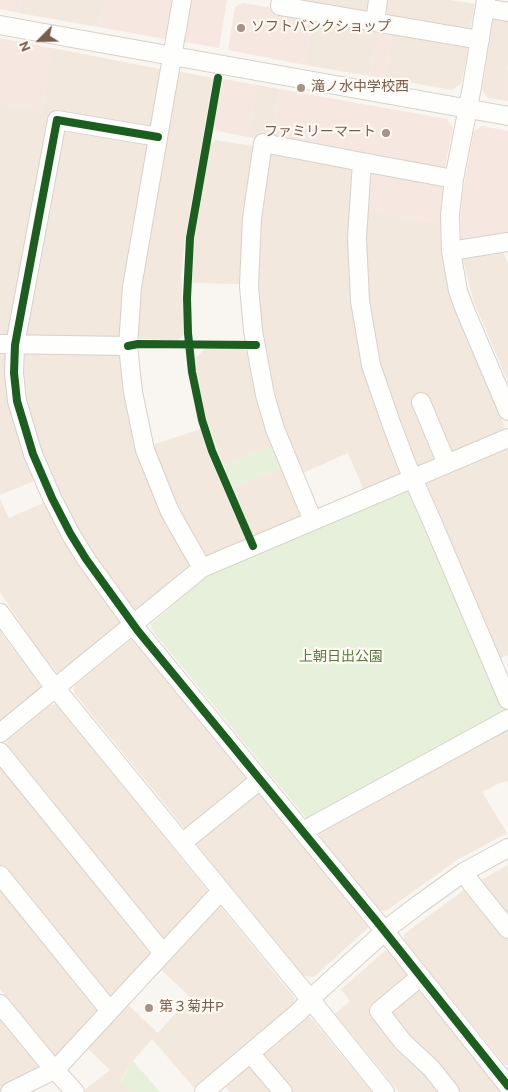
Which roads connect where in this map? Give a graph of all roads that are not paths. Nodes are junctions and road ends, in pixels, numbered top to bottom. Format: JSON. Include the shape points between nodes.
{"nodes":[{"id":1,"x":182,"y":0,"type":"edge"},
{"id":2,"x":281,"y":0,"type":"edge"},
{"id":3,"x":378,"y":0,"type":"edge"},
{"id":4,"x":486,"y":4,"type":"edge"},
{"id":5,"x":508,"y":12,"type":"edge"},
{"id":6,"x":375,"y":22,"type":"junction"},
{"id":7,"x":0,"y":25,"type":"edge"},
{"id":8,"x":480,"y":40,"type":"junction"},
{"id":9,"x":172,"y":57,"type":"junction"},
{"id":10,"x":467,"y":109,"type":"junction"},
{"id":11,"x":508,"y":116,"type":"edge"},
{"id":12,"x":158,"y":137,"type":"junction"},
{"id":13,"x":362,"y":162,"type":"junction"},
{"id":14,"x":454,"y":179,"type":"junction"},
{"id":15,"x":508,"y":242,"type":"edge"},
{"id":16,"x":451,"y":251,"type":"junction"},
{"id":17,"x":8,"y":344,"type":"edge"},
{"id":18,"x":128,"y":346,"type":"junction"},
{"id":19,"x":421,"y":402,"type":"dead end"},
{"id":20,"x":508,"y":411,"type":"edge"},
{"id":21,"x":508,"y":438,"type":"edge"},
{"id":22,"x":446,"y":464,"type":"junction"},
{"id":23,"x":413,"y":478,"type":"junction"},
{"id":24,"x":313,"y":521,"type":"junction"},
{"id":25,"x":202,"y":568,"type":"junction"},
{"id":26,"x":0,"y":614,"type":"edge"},
{"id":27,"x":135,"y":624,"type":"junction"},
{"id":28,"x":56,"y":688,"type":"junction"},
{"id":29,"x":508,"y":700,"type":"edge"},
{"id":30,"x":508,"y":719,"type":"edge"},
{"id":31,"x":0,"y":734,"type":"edge"},
{"id":32,"x":0,"y":752,"type":"edge"},
{"id":33,"x":260,"y":780,"type":"junction"},
{"id":34,"x":302,"y":831,"type":"junction"},
{"id":35,"x":182,"y":843,"type":"junction"},
{"id":36,"x":508,"y":848,"type":"edge"},
{"id":37,"x":464,"y":872,"type":"junction"},
{"id":38,"x":0,"y":875,"type":"edge"},
{"id":39,"x":221,"y":891,"type":"junction"},
{"id":40,"x":508,"y":928,"type":"edge"},
{"id":41,"x":385,"y":932,"type":"junction"},
{"id":42,"x":163,"y":953,"type":"junction"},
{"id":43,"x":420,"y":977,"type":"junction"},
{"id":44,"x":310,"y":999,"type":"junction"},
{"id":45,"x":0,"y":1004,"type":"edge"},
{"id":46,"x":110,"y":1011,"type":"junction"},
{"id":47,"x":250,"y":1052,"type":"junction"},
{"id":48,"x":56,"y":1069,"type":"junction"},
{"id":49,"x":508,"y":1086,"type":"edge"},
{"id":50,"x":216,"y":1088,"type":"edge"},
{"id":51,"x":10,"y":1092,"type":"edge"},
{"id":52,"x":75,"y":1092,"type":"edge"},
{"id":53,"x":282,"y":1092,"type":"edge"},
{"id":54,"x":385,"y":1092,"type":"edge"},
{"id":55,"x":450,"y":1092,"type":"edge"}],
"edges":[{"from":1,"to":9,"type":"street"},
{"from":2,"to":6,"type":"street","via":[[280,6]]},
{"from":3,"to":6,"type":"street"},
{"from":4,"to":5,"type":"street"},
{"from":4,"to":8,"type":"street"},
{"from":6,"to":8,"type":"street"},
{"from":7,"to":9,"type":"street"},
{"from":8,"to":10,"type":"street"},
{"from":9,"to":10,"type":"street"},
{"from":9,"to":12,"type":"street"},
{"from":10,"to":11,"type":"street"},
{"from":10,"to":14,"type":"street"},
{"from":12,"to":17,"type":"street","via":[[56,120]]},
{"from":12,"to":18,"type":"street","via":[[132,287]]},
{"from":13,"to":14,"type":"street"},
{"from":13,"to":23,"type":"street","via":[[357,238],[363,326],[371,365]]},
{"from":13,"to":24,"type":"street","via":[[263,143],[253,210],[248,286],[260,370],[275,429]]},
{"from":14,"to":16,"type":"street","via":[[450,214]]},
{"from":15,"to":16,"type":"street"},
{"from":16,"to":20,"type":"street","via":[[465,310]]},
{"from":17,"to":18,"type":"street"},
{"from":17,"to":27,"type":"street","via":[[17,402],[43,477],[70,533]]},
{"from":18,"to":25,"type":"street","via":[[145,450],[170,512]]},
{"from":19,"to":22,"type":"street"},
{"from":21,"to":22,"type":"street"},
{"from":22,"to":23,"type":"street"},
{"from":23,"to":24,"type":"street"},
{"from":23,"to":29,"type":"street"},
{"from":24,"to":25,"type":"street"},
{"from":25,"to":27,"type":"street"},
{"from":26,"to":28,"type":"street"},
{"from":27,"to":28,"type":"street"},
{"from":27,"to":33,"type":"street"},
{"from":28,"to":31,"type":"street"},
{"from":28,"to":35,"type":"street"},
{"from":30,"to":34,"type":"street"},
{"from":32,"to":42,"type":"street"},
{"from":33,"to":34,"type":"street"},
{"from":33,"to":35,"type":"street"},
{"from":34,"to":41,"type":"street"},
{"from":35,"to":39,"type":"street"},
{"from":36,"to":37,"type":"street"},
{"from":37,"to":40,"type":"street"},
{"from":37,"to":41,"type":"street"},
{"from":38,"to":46,"type":"street"},
{"from":39,"to":42,"type":"street"},
{"from":39,"to":44,"type":"street"},
{"from":41,"to":43,"type":"street"},
{"from":41,"to":44,"type":"street"},
{"from":42,"to":46,"type":"street"},
{"from":43,"to":49,"type":"street"},
{"from":43,"to":55,"type":"street","via":[[379,1011]]},
{"from":44,"to":47,"type":"street"},
{"from":44,"to":54,"type":"street"},
{"from":45,"to":48,"type":"street"},
{"from":46,"to":48,"type":"street"},
{"from":47,"to":50,"type":"street"},
{"from":47,"to":53,"type":"street"},
{"from":48,"to":51,"type":"street"},
{"from":48,"to":52,"type":"street"}]}
